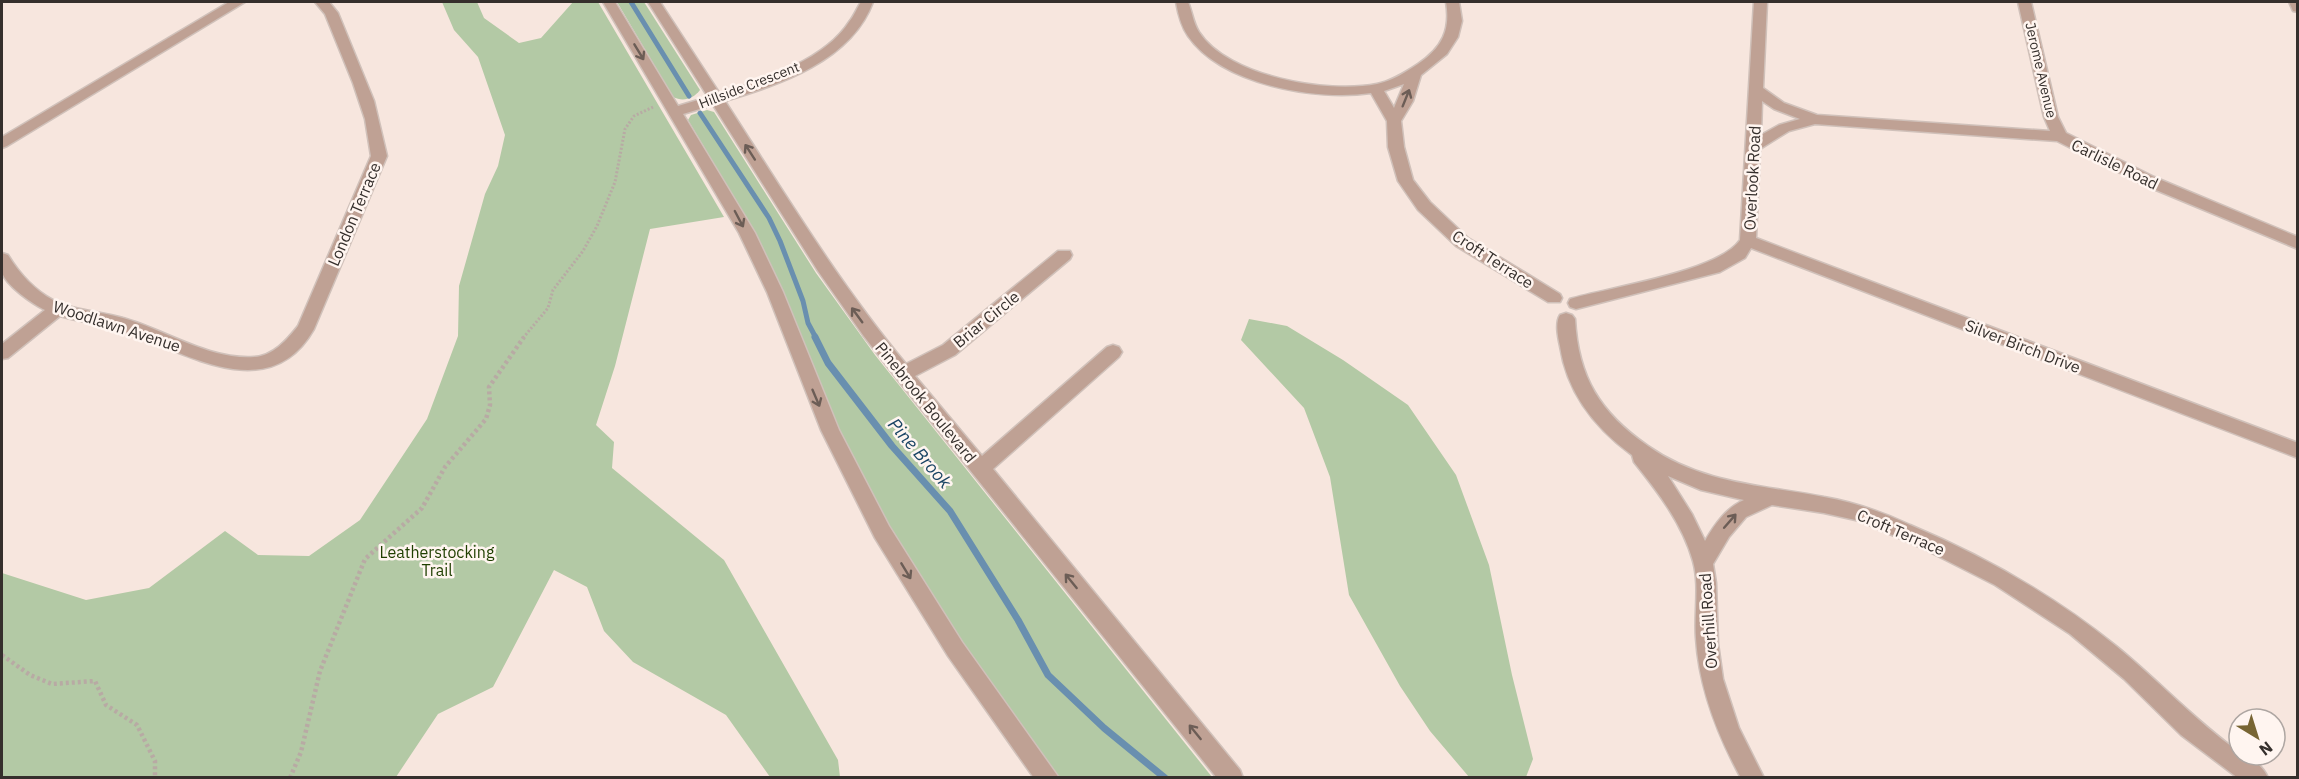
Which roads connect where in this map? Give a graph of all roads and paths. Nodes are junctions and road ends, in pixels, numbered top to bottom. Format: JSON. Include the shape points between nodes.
{"nodes":[{"id":1,"x":238,"y":2,"type":"edge"},
{"id":2,"x":322,"y":2,"type":"edge"},
{"id":3,"x":609,"y":2,"type":"edge"},
{"id":4,"x":654,"y":2,"type":"edge"},
{"id":5,"x":867,"y":2,"type":"edge"},
{"id":6,"x":1182,"y":2,"type":"edge"},
{"id":7,"x":1453,"y":2,"type":"edge"},
{"id":8,"x":1760,"y":2,"type":"edge"},
{"id":9,"x":2025,"y":2,"type":"edge"},
{"id":10,"x":2295,"y":2,"type":"edge"},
{"id":11,"x":2298,"y":8,"type":"edge"},
{"id":12,"x":1414,"y":74,"type":"junction"},
{"id":13,"x":1376,"y":89,"type":"junction"},
{"id":14,"x":1756,"y":90,"type":"junction"},
{"id":15,"x":716,"y":99,"type":"junction"},
{"id":16,"x":653,"y":107,"type":"dead end"},
{"id":17,"x":675,"y":112,"type":"junction"},
{"id":18,"x":1815,"y":119,"type":"junction"},
{"id":19,"x":1394,"y":122,"type":"junction"},
{"id":20,"x":2060,"y":136,"type":"junction"},
{"id":21,"x":2,"y":143,"type":"edge"},
{"id":22,"x":1754,"y":146,"type":"junction"},
{"id":23,"x":1748,"y":241,"type":"junction"},
{"id":24,"x":2298,"y":244,"type":"edge"},
{"id":25,"x":1064,"y":255,"type":"dead end"},
{"id":26,"x":2,"y":259,"type":"edge"},
{"id":27,"x":1554,"y":298,"type":"junction"},
{"id":28,"x":1576,"y":303,"type":"junction"},
{"id":29,"x":58,"y":308,"type":"junction"},
{"id":30,"x":1566,"y":319,"type":"junction"},
{"id":31,"x":1113,"y":352,"type":"dead end"},
{"id":32,"x":2,"y":353,"type":"edge"},
{"id":33,"x":283,"y":353,"type":"joint"},
{"id":34,"x":903,"y":374,"type":"junction"},
{"id":35,"x":1633,"y":446,"type":"junction"},
{"id":36,"x":2298,"y":451,"type":"edge"},
{"id":37,"x":980,"y":469,"type":"junction"},
{"id":38,"x":1772,"y":496,"type":"junction"},
{"id":39,"x":1703,"y":563,"type":"junction"},
{"id":40,"x":2,"y":655,"type":"edge"},
{"id":41,"x":155,"y":777,"type":"edge"},
{"id":42,"x":291,"y":777,"type":"edge"},
{"id":43,"x":1048,"y":777,"type":"edge"},
{"id":44,"x":1232,"y":777,"type":"edge"},
{"id":45,"x":1753,"y":777,"type":"edge"},
{"id":46,"x":2257,"y":777,"type":"edge"}],
"edges":[{"from":1,"to":21,"type":"street"},
{"from":2,"to":33,"type":"street","name":"London Terrace","via":[[331,13],[369,110],[380,156],[305,329]]},
{"from":3,"to":17,"type":"street","one_way":true},
{"from":4,"to":15,"type":"street","name":"Pinebrook Boulevard"},
{"from":5,"to":15,"type":"street","name":"Hillside Crescent","via":[[859,21],[822,55],[795,70]]},
{"from":6,"to":13,"type":"street","via":[[1193,34],[1206,48],[1259,78],[1293,87]]},
{"from":7,"to":12,"type":"street","via":[[1454,34],[1443,50]]},
{"from":8,"to":14,"type":"street","name":"Overlook Road"},
{"from":9,"to":20,"type":"street","name":"Jerome Avenue","via":[[2051,117]]},
{"from":10,"to":11,"type":"street"},
{"from":12,"to":13,"type":"street"},
{"from":19,"to":12,"type":"street","one_way":true},
{"from":13,"to":19,"type":"street","name":"Croft Terrace"},
{"from":14,"to":18,"type":"street","name":"Carlisle Road","via":[[1779,106]]},
{"from":14,"to":22,"type":"street","name":"Overlook Road"},
{"from":15,"to":17,"type":"street","name":"Hillside Crescent"},
{"from":34,"to":15,"type":"street","name":"Pinebrook Boulevard","one_way":true,"via":[[824,267]]},
{"from":16,"to":42,"type":"path","via":[[634,116],[625,129],[615,182],[597,226],[553,290],[548,308],[489,387],[486,419],[445,467],[422,508],[365,559],[320,670],[301,752]]},
{"from":17,"to":43,"type":"street","one_way":true,"via":[[756,251],[830,430],[882,532],[981,688]]},
{"from":18,"to":20,"type":"street","name":"Carlisle Road"},
{"from":18,"to":22,"type":"street","name":"Carlisle Road","via":[[1784,128]]},
{"from":19,"to":27,"type":"street","name":"Croft Terrace","via":[[1396,147],[1406,181],[1424,206],[1462,242]]},
{"from":20,"to":24,"type":"street","name":"Carlisle Road","via":[[2176,193]]},
{"from":22,"to":23,"type":"street","name":"Overlook Road"},
{"from":23,"to":28,"type":"street","name":"Overlook Road","via":[[1739,254],[1714,268]]},
{"from":23,"to":36,"type":"street","name":"Silver Birch Drive"},
{"from":25,"to":34,"type":"street","name":"Briar Circle","via":[[949,350]]},
{"from":26,"to":29,"type":"street","name":"Woodlawn Avenue","via":[[14,278]]},
{"from":27,"to":28,"type":"street"},
{"from":27,"to":30,"type":"street","via":[[1549,303],[1550,310]]},
{"from":28,"to":30,"type":"street","via":[[1580,309],[1577,315]]},
{"from":29,"to":32,"type":"street"},
{"from":29,"to":33,"type":"street","name":"Woodlawn Avenue","via":[[123,324],[226,361],[255,364]]},
{"from":30,"to":35,"type":"street","name":"Croft Terrace","via":[[1571,364],[1580,387],[1593,409]]},
{"from":31,"to":37,"type":"street"},
{"from":34,"to":37,"type":"street","name":"Pinebrook Boulevard"},
{"from":35,"to":38,"type":"street","name":"Croft Terrace","via":[[1670,469],[1707,484]]},
{"from":35,"to":39,"type":"street","name":"Overhill Road","via":[[1670,492]]},
{"from":44,"to":37,"type":"street","name":"Pinebrook Boulevard","one_way":true},
{"from":39,"to":38,"type":"street","name":"Overhill Road","one_way":true,"via":[[1739,511]]},
{"from":38,"to":46,"type":"street","name":"Croft Terrace","via":[[1823,503],[1878,520],[1944,549],[2032,598],[2131,671],[2197,734]]},
{"from":39,"to":45,"type":"street","name":"Overhill Road","via":[[1710,668],[1723,713]]},
{"from":40,"to":41,"type":"path","via":[[30,675],[52,684],[95,681],[106,705],[137,725],[155,761]]}]}
